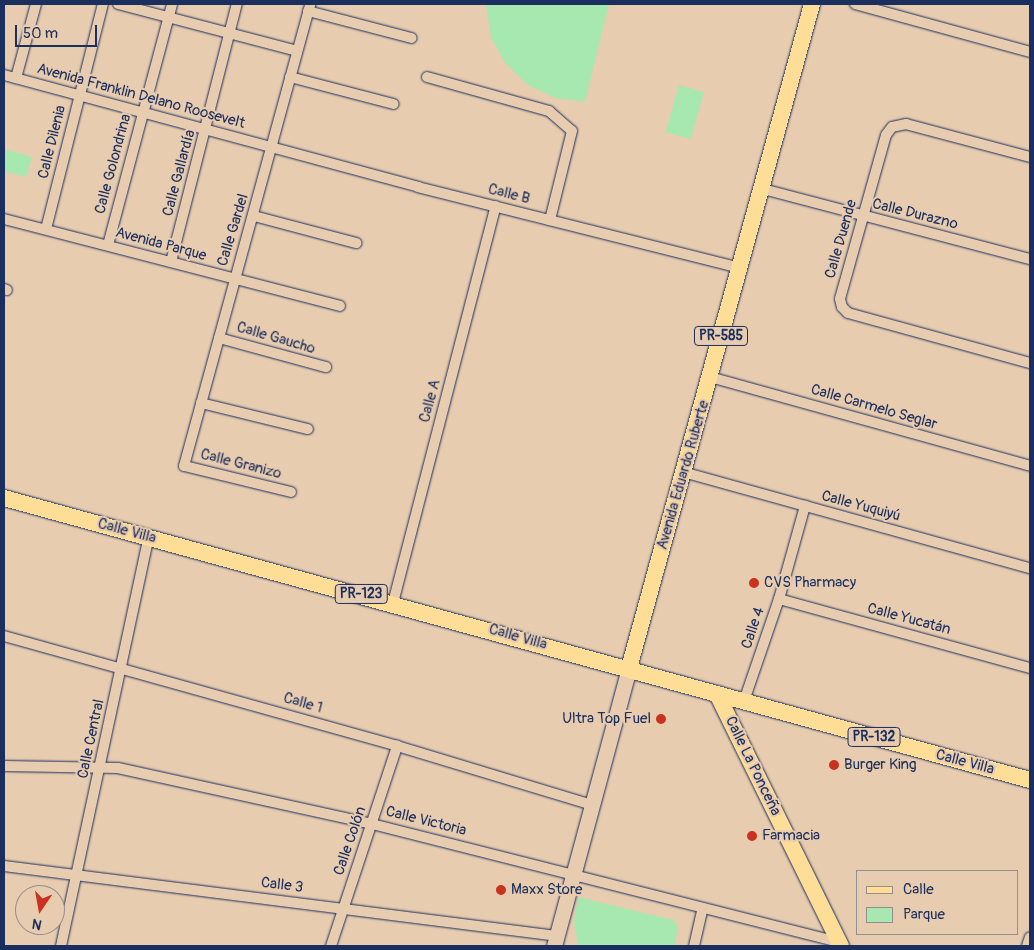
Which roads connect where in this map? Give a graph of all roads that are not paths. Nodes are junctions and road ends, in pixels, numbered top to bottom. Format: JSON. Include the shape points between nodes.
{"nodes":[{"id":1,"x":36,"y":4,"type":"edge"},
{"id":2,"x":103,"y":4,"type":"edge"},
{"id":3,"x":118,"y":4,"type":"edge"},
{"id":4,"x":172,"y":4,"type":"edge"},
{"id":5,"x":237,"y":4,"type":"edge"},
{"id":6,"x":812,"y":4,"type":"edge"},
{"id":7,"x":855,"y":4,"type":"edge"},
{"id":8,"x":309,"y":8,"type":"edge"},
{"id":9,"x":168,"y":17,"type":"junction"},
{"id":10,"x":230,"y":34,"type":"junction"},
{"id":11,"x":412,"y":38,"type":"dead end"},
{"id":12,"x":296,"y":51,"type":"junction"},
{"id":13,"x":1030,"y":52,"type":"edge"},
{"id":14,"x":4,"y":75,"type":"edge"},
{"id":15,"x":290,"y":77,"type":"junction"},
{"id":16,"x":427,"y":77,"type":"dead end"},
{"id":17,"x":16,"y":78,"type":"junction"},
{"id":18,"x":79,"y":94,"type":"junction"},
{"id":19,"x":394,"y":104,"type":"dead end"},
{"id":20,"x":142,"y":112,"type":"junction"},
{"id":21,"x":205,"y":130,"type":"junction"},
{"id":22,"x":271,"y":147,"type":"junction"},
{"id":23,"x":1030,"y":157,"type":"edge"},
{"id":24,"x":763,"y":189,"type":"junction"},
{"id":25,"x":496,"y":206,"type":"junction"},
{"id":26,"x":254,"y":216,"type":"junction"},
{"id":27,"x":863,"y":216,"type":"junction"},
{"id":28,"x":4,"y":219,"type":"edge"},
{"id":29,"x":550,"y":220,"type":"junction"},
{"id":30,"x":46,"y":229,"type":"junction"},
{"id":31,"x":356,"y":243,"type":"dead end"},
{"id":32,"x":108,"y":245,"type":"junction"},
{"id":33,"x":1030,"y":259,"type":"edge"},
{"id":34,"x":171,"y":262,"type":"junction"},
{"id":35,"x":741,"y":268,"type":"junction"},
{"id":36,"x":234,"y":278,"type":"junction"},
{"id":37,"x":340,"y":306,"type":"dead end"},
{"id":38,"x":219,"y":338,"type":"junction"},
{"id":39,"x":1030,"y":363,"type":"edge"},
{"id":40,"x":326,"y":367,"type":"dead end"},
{"id":41,"x":710,"y":377,"type":"junction"},
{"id":42,"x":201,"y":403,"type":"junction"},
{"id":43,"x":308,"y":429,"type":"dead end"},
{"id":44,"x":184,"y":466,"type":"joint"},
{"id":45,"x":1030,"y":466,"type":"edge"},
{"id":46,"x":683,"y":472,"type":"junction"},
{"id":47,"x":291,"y":492,"type":"dead end"},
{"id":48,"x":4,"y":499,"type":"edge"},
{"id":49,"x":805,"y":506,"type":"junction"},
{"id":50,"x":149,"y":537,"type":"junction"},
{"id":51,"x":1030,"y":568,"type":"edge"},
{"id":52,"x":780,"y":599,"type":"junction"},
{"id":53,"x":392,"y":602,"type":"junction"},
{"id":54,"x":4,"y":636,"type":"edge"},
{"id":55,"x":121,"y":667,"type":"junction"},
{"id":56,"x":629,"y":668,"type":"junction"},
{"id":57,"x":1030,"y":668,"type":"edge"},
{"id":58,"x":717,"y":694,"type":"junction"},
{"id":59,"x":744,"y":701,"type":"junction"},
{"id":60,"x":397,"y":746,"type":"junction"},
{"id":61,"x":4,"y":766,"type":"edge"},
{"id":62,"x":101,"y":767,"type":"junction"},
{"id":63,"x":1030,"y":780,"type":"edge"},
{"id":64,"x":592,"y":805,"type":"junction"},
{"id":65,"x":372,"y":824,"type":"junction"},
{"id":66,"x":4,"y":866,"type":"edge"},
{"id":67,"x":573,"y":873,"type":"junction"},
{"id":68,"x":77,"y":874,"type":"junction"},
{"id":69,"x":343,"y":907,"type":"junction"},
{"id":70,"x":703,"y":908,"type":"junction"},
{"id":71,"x":1030,"y":937,"type":"edge"},
{"id":72,"x":555,"y":941,"type":"edge"},
{"id":73,"x":837,"y":944,"type":"edge"},
{"id":74,"x":60,"y":946,"type":"edge"},
{"id":75,"x":331,"y":946,"type":"edge"},
{"id":76,"x":694,"y":946,"type":"edge"},
{"id":77,"x":1027,"y":946,"type":"edge"}],
"edges":[{"from":1,"to":17,"type":"street"},
{"from":2,"to":18,"type":"street","name":"Calle Dilenia"},
{"from":3,"to":9,"type":"street"},
{"from":4,"to":9,"type":"street","name":"Calle Golondrina"},
{"from":5,"to":10,"type":"street","name":"Calle Gallardía"},
{"from":6,"to":24,"type":"main road","name":"Avenida Eduardo Ruberte","number":"PR-585"},
{"from":7,"to":13,"type":"street"},
{"from":8,"to":11,"type":"street"},
{"from":8,"to":12,"type":"street","name":"Calle Gardel"},
{"from":9,"to":10,"type":"street"},
{"from":9,"to":20,"type":"street","name":"Calle Golondrina"},
{"from":10,"to":12,"type":"street"},
{"from":10,"to":21,"type":"street","name":"Calle Gallardía"},
{"from":12,"to":15,"type":"street","name":"Calle Gardel"},
{"from":14,"to":17,"type":"street","name":"Avenida Franklin Delano Roosevelt"},
{"from":15,"to":19,"type":"street"},
{"from":15,"to":22,"type":"street","name":"Calle Gardel"},
{"from":16,"to":29,"type":"street","via":[[549,111],[572,132]]},
{"from":17,"to":18,"type":"street","name":"Avenida Franklin Delano Roosevelt"},
{"from":18,"to":20,"type":"street","name":"Avenida Franklin Delano Roosevelt"},
{"from":18,"to":30,"type":"street","name":"Calle Dilenia"},
{"from":20,"to":21,"type":"street","name":"Avenida Franklin Delano Roosevelt"},
{"from":20,"to":32,"type":"street","name":"Calle Golondrina"},
{"from":21,"to":22,"type":"street","name":"Avenida Franklin Delano Roosevelt"},
{"from":21,"to":34,"type":"street","name":"Calle Gallardía"},
{"from":22,"to":25,"type":"street","name":"Calle B"},
{"from":22,"to":26,"type":"street","name":"Calle Gardel"},
{"from":23,"to":27,"type":"street","name":"Calle Duende","via":[[906,124],[896,125],[886,136]]},
{"from":24,"to":27,"type":"street","name":"Calle Durazno"},
{"from":24,"to":35,"type":"main road","name":"Avenida Eduardo Ruberte","number":"PR-585"},
{"from":25,"to":29,"type":"street","name":"Calle B"},
{"from":25,"to":53,"type":"street","name":"Calle A"},
{"from":26,"to":31,"type":"street"},
{"from":26,"to":36,"type":"street","name":"Calle Gardel"},
{"from":27,"to":33,"type":"street","name":"Calle Durazno"},
{"from":27,"to":39,"type":"street","name":"Calle Duende","via":[[840,299],[844,311]]},
{"from":28,"to":30,"type":"street","name":"Avenida Parque"},
{"from":29,"to":35,"type":"street","name":"Calle B"},
{"from":30,"to":32,"type":"street","name":"Avenida Parque"},
{"from":32,"to":34,"type":"street","name":"Avenida Parque"},
{"from":34,"to":36,"type":"street","name":"Avenida Parque"},
{"from":35,"to":41,"type":"main road","name":"Avenida Eduardo Ruberte","number":"PR-585"},
{"from":36,"to":37,"type":"street","name":"Avenida Parque"},
{"from":36,"to":38,"type":"street","name":"Calle Gardel"},
{"from":38,"to":40,"type":"street","name":"Calle Gaucho"},
{"from":38,"to":42,"type":"street","name":"Calle Gardel"},
{"from":41,"to":45,"type":"street","name":"Calle Carmelo Seglar"},
{"from":41,"to":46,"type":"main road","name":"Avenida Eduardo Ruberte","number":"PR-585"},
{"from":42,"to":43,"type":"street"},
{"from":42,"to":44,"type":"street","name":"Calle Gardel"},
{"from":44,"to":47,"type":"street","name":"Calle Granizo"},
{"from":46,"to":49,"type":"street","name":"Calle Yuquiyú"},
{"from":46,"to":56,"type":"main road","name":"Avenida Eduardo Ruberte","number":"PR-585"},
{"from":48,"to":50,"type":"main road","name":"Calle Villa","number":"PR-123"},
{"from":49,"to":51,"type":"street","name":"Calle Yuquiyú"},
{"from":49,"to":52,"type":"street","name":"Calle 4"},
{"from":50,"to":53,"type":"main road","name":"Calle Villa","number":"PR-123"},
{"from":50,"to":55,"type":"street","name":"Calle Central"},
{"from":52,"to":57,"type":"street","name":"Calle Yucatán"},
{"from":52,"to":59,"type":"street","name":"Calle 4"},
{"from":53,"to":56,"type":"main road","name":"Calle Villa","number":"PR-123"},
{"from":54,"to":55,"type":"street","name":"Calle 1"},
{"from":55,"to":60,"type":"street","name":"Calle 1"},
{"from":55,"to":62,"type":"street","name":"Calle Central"},
{"from":56,"to":58,"type":"main road","name":"Calle Villa","number":"PR-123"},
{"from":56,"to":64,"type":"street","name":"Avenida Eduardo Ruberte","number":"PR-585"},
{"from":58,"to":59,"type":"main road","name":"Calle Villa","number":"PR-132"},
{"from":58,"to":73,"type":"main road","name":"Calle La Ponceña"},
{"from":59,"to":63,"type":"main road","name":"Calle Villa","number":"PR-132"},
{"from":60,"to":64,"type":"street","name":"Calle 1"},
{"from":60,"to":65,"type":"street","name":"Calle Colón"},
{"from":61,"to":62,"type":"street","name":"Calle Victoria"},
{"from":62,"to":65,"type":"street","name":"Calle Victoria"},
{"from":62,"to":68,"type":"street","name":"Calle Central"},
{"from":64,"to":67,"type":"street","name":"Avenida Eduardo Ruberte","number":"PR-585"},
{"from":65,"to":67,"type":"street","name":"Calle Victoria"},
{"from":65,"to":69,"type":"street","name":"Calle Colón"},
{"from":66,"to":68,"type":"street","name":"Calle 3"},
{"from":67,"to":70,"type":"street","name":"Calle Victoria"},
{"from":67,"to":72,"type":"street","name":"Avenida Eduardo Ruberte","number":"PR-585"},
{"from":68,"to":69,"type":"street","name":"Calle 3"},
{"from":68,"to":74,"type":"street","name":"Calle Central"},
{"from":69,"to":72,"type":"street","name":"Calle 3"},
{"from":69,"to":75,"type":"street","name":"Calle Colón"},
{"from":70,"to":73,"type":"street","name":"Calle Victoria"},
{"from":70,"to":76,"type":"street"},
{"from":71,"to":77,"type":"street"}]}
